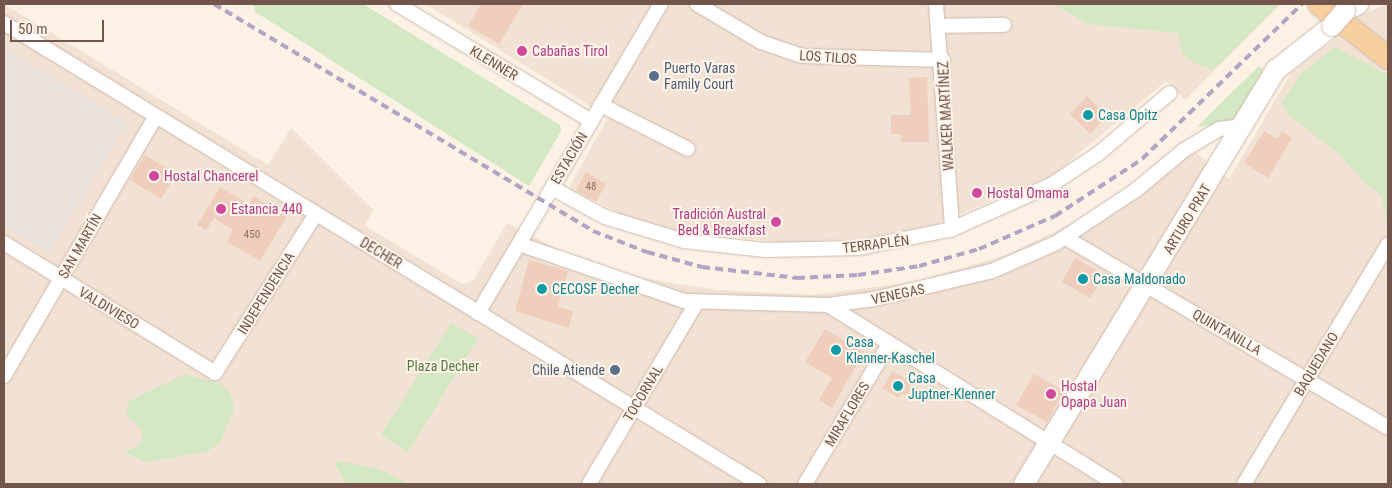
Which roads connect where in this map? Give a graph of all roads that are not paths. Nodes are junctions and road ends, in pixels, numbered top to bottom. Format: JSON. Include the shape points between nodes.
{"nodes":[{"id":1,"x":397,"y":4,"type":"edge"},
{"id":2,"x":661,"y":4,"type":"edge"},
{"id":3,"x":697,"y":4,"type":"edge"},
{"id":4,"x":936,"y":4,"type":"edge"},
{"id":5,"x":1320,"y":4,"type":"edge"},
{"id":6,"x":1352,"y":7,"type":"edge"},
{"id":7,"x":4,"y":23,"type":"edge"},
{"id":8,"x":1004,"y":25,"type":"dead end"},
{"id":9,"x":939,"y":26,"type":"junction"},
{"id":10,"x":1388,"y":58,"type":"edge"},
{"id":11,"x":943,"y":60,"type":"junction"},
{"id":12,"x":1170,"y":93,"type":"dead end"},
{"id":13,"x":601,"y":104,"type":"junction"},
{"id":14,"x":156,"y":116,"type":"junction"},
{"id":15,"x":591,"y":122,"type":"junction"},
{"id":16,"x":1244,"y":126,"type":"junction"},
{"id":17,"x":688,"y":149,"type":"dead end"},
{"id":18,"x":552,"y":188,"type":"junction"},
{"id":19,"x":316,"y":214,"type":"junction"},
{"id":20,"x":952,"y":229,"type":"junction"},
{"id":21,"x":1066,"y":238,"type":"junction"},
{"id":22,"x":4,"y":244,"type":"edge"},
{"id":23,"x":519,"y":244,"type":"junction"},
{"id":24,"x":1388,"y":244,"type":"edge"},
{"id":25,"x":61,"y":279,"type":"junction"},
{"id":26,"x":1147,"y":285,"type":"junction"},
{"id":27,"x":697,"y":302,"type":"junction"},
{"id":28,"x":828,"y":305,"type":"junction"},
{"id":29,"x":478,"y":313,"type":"junction"},
{"id":30,"x":889,"y":344,"type":"junction"},
{"id":31,"x":215,"y":372,"type":"joint"},
{"id":32,"x":4,"y":376,"type":"edge"},
{"id":33,"x":1307,"y":378,"type":"junction"},
{"id":34,"x":634,"y":408,"type":"junction"},
{"id":35,"x":1388,"y":428,"type":"edge"},
{"id":36,"x":1050,"y":443,"type":"junction"},
{"id":37,"x":589,"y":484,"type":"edge"},
{"id":38,"x":759,"y":484,"type":"edge"},
{"id":39,"x":805,"y":484,"type":"edge"},
{"id":40,"x":1024,"y":484,"type":"edge"},
{"id":41,"x":1116,"y":484,"type":"edge"},
{"id":42,"x":1244,"y":484,"type":"edge"}],
"edges":[{"from":1,"to":15,"type":"street","name":"KLENNER"},
{"from":2,"to":13,"type":"street","name":"ESTACIÓN"},
{"from":3,"to":11,"type":"street","name":"LOS TILOS","via":[[761,42],[802,56]]},
{"from":4,"to":9,"type":"street","name":"WALKER MARTÍNEZ"},
{"from":5,"to":10,"type":"main road"},
{"from":6,"to":16,"type":"street","name":"ARTURO PRAT","bridge":true,"via":[[1284,62]]},
{"from":7,"to":14,"type":"street","name":"DECHER"},
{"from":8,"to":9,"type":"street"},
{"from":9,"to":11,"type":"street","name":"WALKER MARTÍNEZ"},
{"from":11,"to":20,"type":"street","name":"WALKER MARTÍNEZ"},
{"from":12,"to":20,"type":"street","name":"TERRAPLÉN","via":[[1065,178]]},
{"from":13,"to":15,"type":"street","name":"ESTACIÓN"},
{"from":13,"to":17,"type":"street"},
{"from":14,"to":19,"type":"street","name":"DECHER"},
{"from":14,"to":25,"type":"street","name":"SAN MARTÍN"},
{"from":15,"to":18,"type":"street","name":"ESTACIÓN"},
{"from":16,"to":21,"type":"street","name":"VENEGAS","via":[[1219,130],[1184,150],[1136,190]]},
{"from":16,"to":26,"type":"street","name":"ARTURO PRAT"},
{"from":18,"to":20,"type":"street","name":"TERRAPLÉN","via":[[620,222],[708,245],[780,251],[858,248]]},
{"from":18,"to":23,"type":"street","name":"ESTACIÓN"},
{"from":19,"to":29,"type":"street","name":"DECHER"},
{"from":19,"to":31,"type":"street","name":"INDEPENDENCIA"},
{"from":21,"to":26,"type":"street","name":"QUINTANILLA"},
{"from":21,"to":28,"type":"street","name":"VENEGAS","via":[[992,271],[919,290]]},
{"from":22,"to":25,"type":"street","name":"VALDIVIESO"},
{"from":23,"to":27,"type":"street","name":"VENEGAS","via":[[657,294]]},
{"from":23,"to":29,"type":"street","name":"ESTACIÓN"},
{"from":24,"to":33,"type":"street","name":"BAQUEDANO"},
{"from":25,"to":31,"type":"street","name":"VALDIVIESO"},
{"from":25,"to":32,"type":"street","name":"SAN MARTÍN"},
{"from":26,"to":33,"type":"street","name":"QUINTANILLA"},
{"from":26,"to":36,"type":"street","name":"ARTURO PRAT"},
{"from":27,"to":28,"type":"street","name":"VENEGAS"},
{"from":27,"to":34,"type":"street","name":"TOCORNAL"},
{"from":28,"to":30,"type":"street"},
{"from":29,"to":34,"type":"street","name":"DECHER"},
{"from":30,"to":36,"type":"street"},
{"from":30,"to":39,"type":"street","name":"MIRAFLORES"},
{"from":33,"to":35,"type":"street","name":"QUINTANILLA"},
{"from":33,"to":42,"type":"street","name":"BAQUEDANO"},
{"from":34,"to":37,"type":"street","name":"TOCORNAL"},
{"from":34,"to":38,"type":"street","name":"DECHER"},
{"from":36,"to":40,"type":"street","name":"ARTURO PRAT"},
{"from":36,"to":41,"type":"street"}]}
